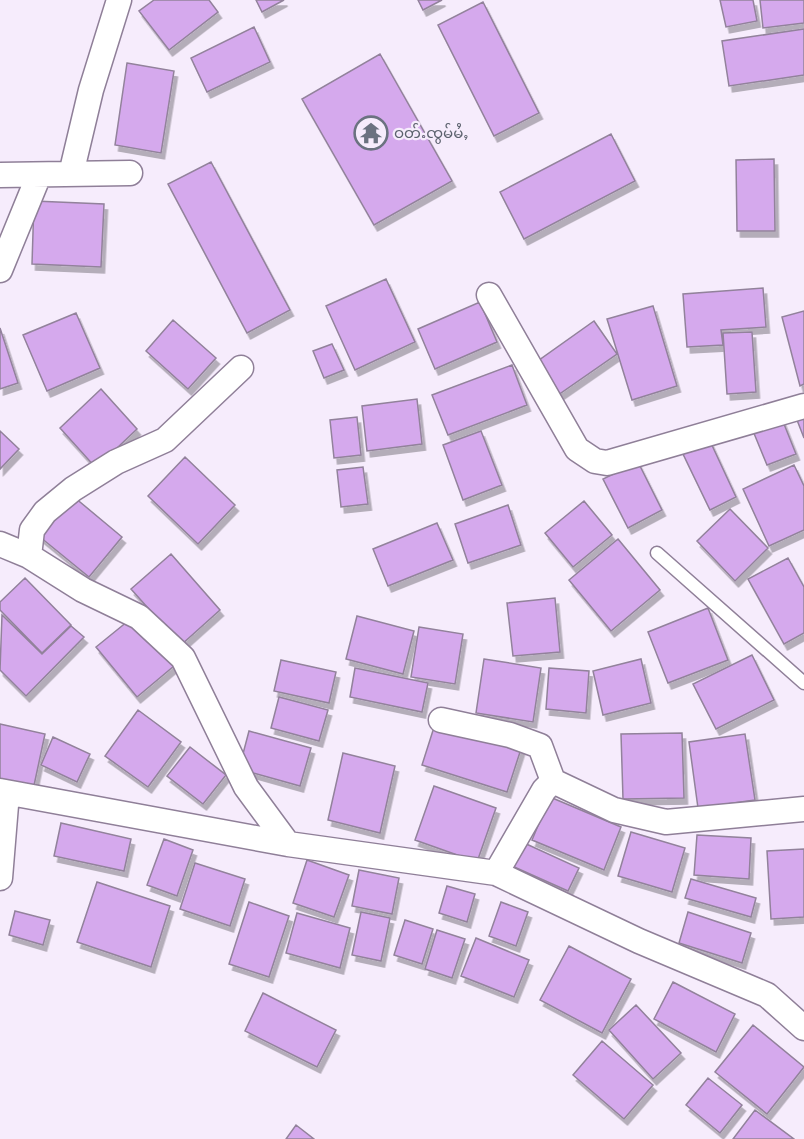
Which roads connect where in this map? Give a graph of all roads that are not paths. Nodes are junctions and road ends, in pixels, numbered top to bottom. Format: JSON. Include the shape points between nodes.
{"nodes":[{"id":1,"x":119,"y":0,"type":"edge"},
{"id":2,"x":130,"y":173,"type":"dead end"},
{"id":3,"x":71,"y":174,"type":"junction"},
{"id":4,"x":0,"y":175,"type":"edge"},
{"id":5,"x":39,"y":175,"type":"junction"},
{"id":6,"x":0,"y":270,"type":"edge"},
{"id":7,"x":489,"y":295,"type":"dead end"},
{"id":8,"x":241,"y":368,"type":"dead end"},
{"id":9,"x":804,"y":406,"type":"edge"},
{"id":10,"x":0,"y":544,"type":"edge"},
{"id":11,"x":657,"y":553,"type":"dead end"},
{"id":12,"x":28,"y":556,"type":"junction"},
{"id":13,"x":804,"y":683,"type":"edge"},
{"id":14,"x":441,"y":720,"type":"dead end"},
{"id":15,"x":554,"y":781,"type":"junction"},
{"id":16,"x":3,"y":792,"type":"edge"},
{"id":17,"x":804,"y":809,"type":"edge"},
{"id":18,"x":288,"y":844,"type":"junction"},
{"id":19,"x":496,"y":873,"type":"junction"},
{"id":20,"x":0,"y":878,"type":"edge"},
{"id":21,"x":804,"y":1028,"type":"edge"}],
"edges":[{"from":1,"to":3,"type":"street","via":[[91,90]]},
{"from":2,"to":3,"type":"street"},
{"from":3,"to":5,"type":"street"},
{"from":4,"to":5,"type":"street"},
{"from":5,"to":6,"type":"street"},
{"from":7,"to":9,"type":"street","via":[[577,449],[595,461],[607,464]]},
{"from":8,"to":12,"type":"street","via":[[165,440],[116,462],[45,512],[32,530]]},
{"from":10,"to":12,"type":"street"},
{"from":11,"to":13,"type":"lane"},
{"from":12,"to":18,"type":"street","via":[[83,590],[139,616],[183,658],[246,787]]},
{"from":14,"to":15,"type":"street","via":[[510,735],[540,746]]},
{"from":15,"to":17,"type":"street","via":[[614,810],[666,822]]},
{"from":15,"to":19,"type":"street","via":[[544,790]]},
{"from":16,"to":18,"type":"street"},
{"from":16,"to":20,"type":"street"},
{"from":18,"to":19,"type":"street"},
{"from":19,"to":21,"type":"street","via":[[639,941],[767,995]]}]}
